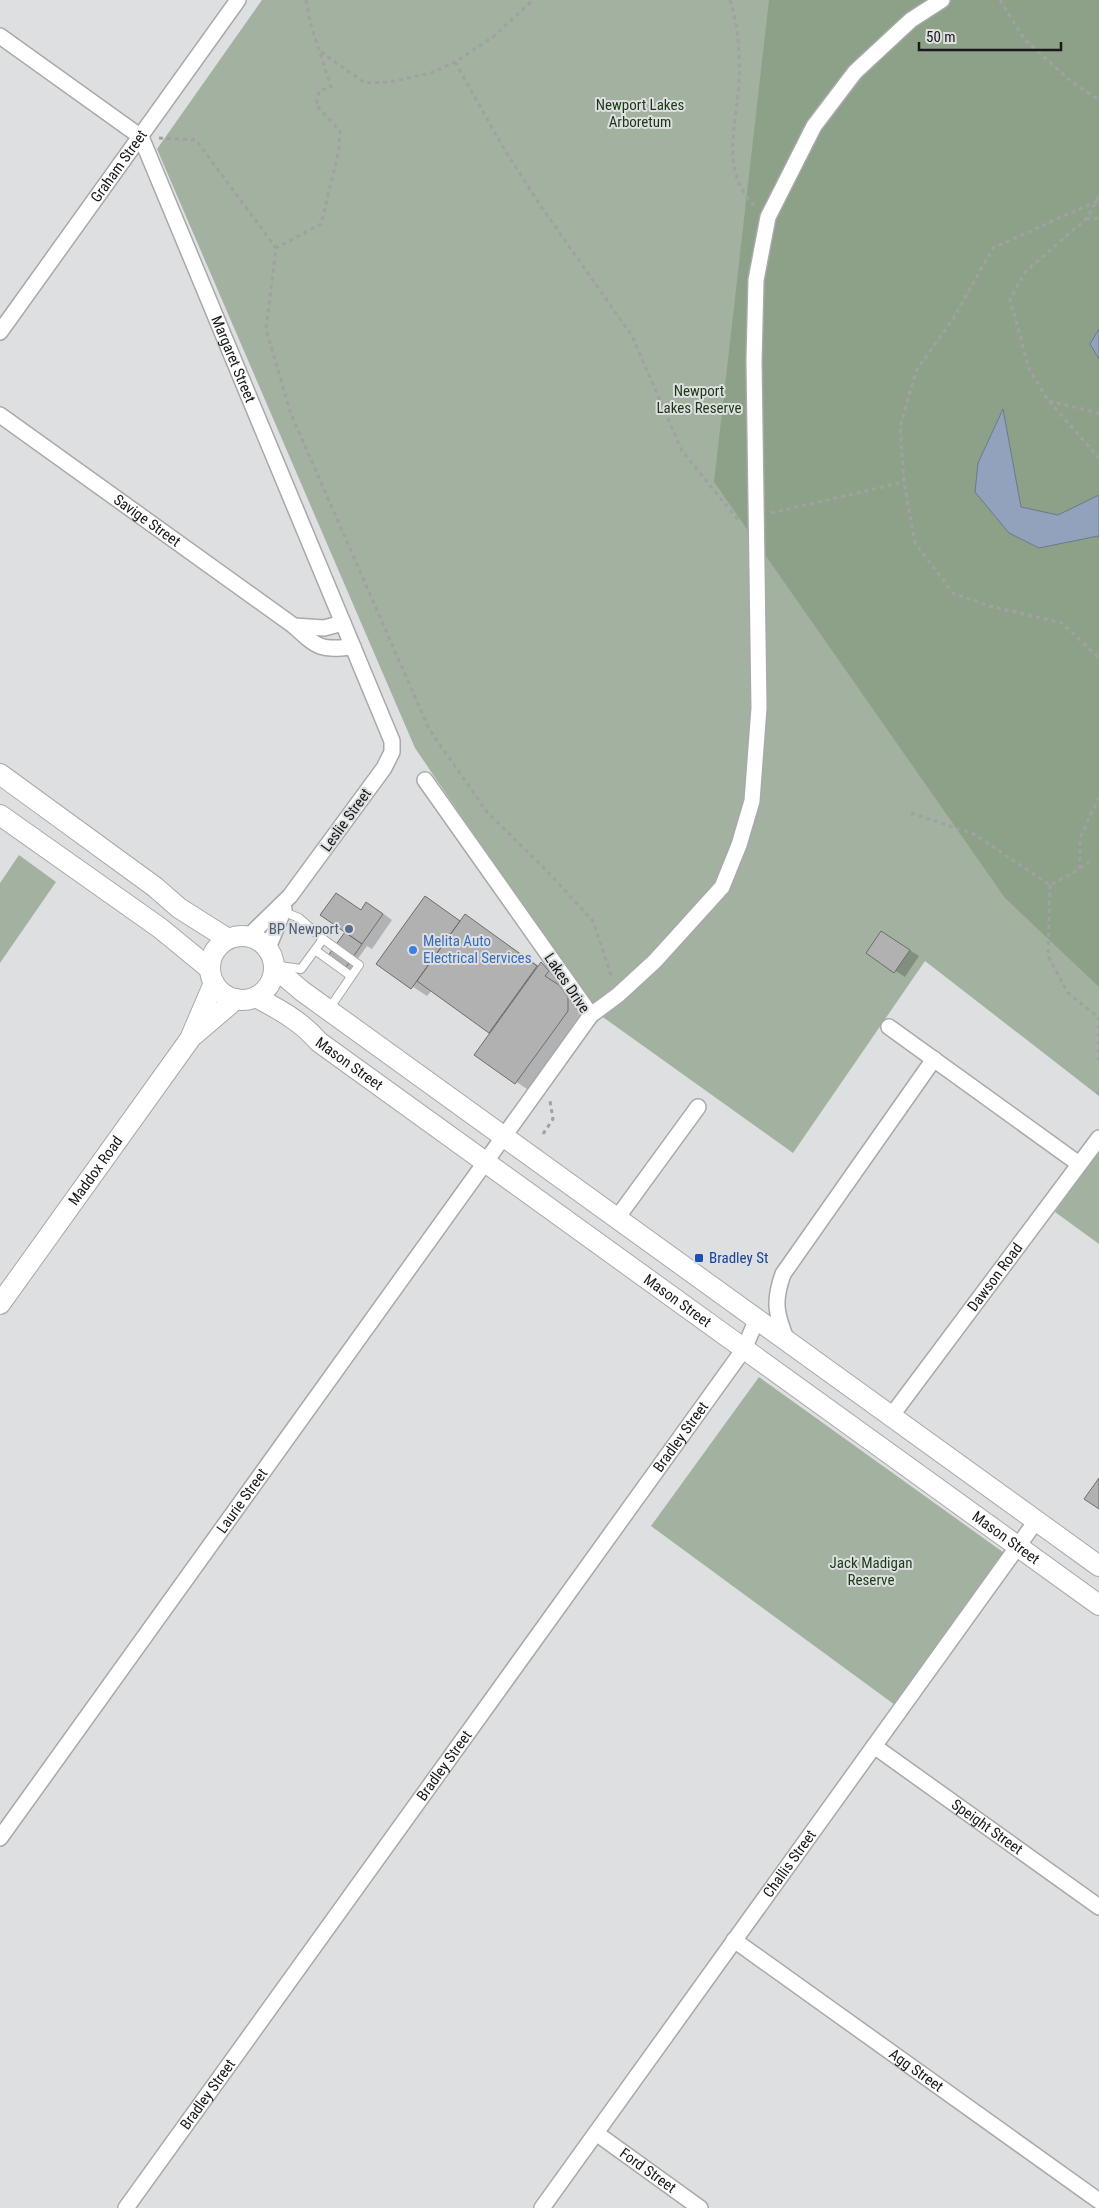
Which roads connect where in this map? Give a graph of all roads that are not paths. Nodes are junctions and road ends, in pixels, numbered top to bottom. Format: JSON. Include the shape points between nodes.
{"nodes":[{"id":1,"x":238,"y":0,"type":"edge"},
{"id":2,"x":942,"y":0,"type":"edge"},
{"id":3,"x":0,"y":36,"type":"edge"},
{"id":4,"x":141,"y":137,"type":"junction"},
{"id":5,"x":0,"y":332,"type":"edge"},
{"id":6,"x":0,"y":415,"type":"edge"},
{"id":7,"x":342,"y":623,"type":"junction"},
{"id":8,"x":294,"y":626,"type":"junction"},
{"id":9,"x":353,"y":647,"type":"junction"},
{"id":10,"x":392,"y":741,"type":"joint"},
{"id":11,"x":0,"y":774,"type":"edge"},
{"id":12,"x":425,"y":780,"type":"dead end"},
{"id":13,"x":0,"y":815,"type":"edge"},
{"id":14,"x":281,"y":910,"type":"junction"},
{"id":15,"x":249,"y":936,"type":"junction"},
{"id":16,"x":228,"y":939,"type":"junction"},
{"id":17,"x":323,"y":939,"type":"junction"},
{"id":18,"x":315,"y":950,"type":"junction"},
{"id":19,"x":272,"y":960,"type":"junction"},
{"id":20,"x":212,"y":976,"type":"junction"},
{"id":21,"x":351,"y":976,"type":"junction"},
{"id":22,"x":246,"y":998,"type":"junction"},
{"id":23,"x":328,"y":1009,"type":"junction"},
{"id":24,"x":591,"y":1015,"type":"junction"},
{"id":25,"x":889,"y":1027,"type":"dead end"},
{"id":26,"x":190,"y":1038,"type":"junction"},
{"id":27,"x":934,"y":1059,"type":"junction"},
{"id":28,"x":698,"y":1107,"type":"dead end"},
{"id":29,"x":505,"y":1137,"type":"junction"},
{"id":30,"x":1099,"y":1138,"type":"edge"},
{"id":31,"x":485,"y":1163,"type":"junction"},
{"id":32,"x":1079,"y":1164,"type":"junction"},
{"id":33,"x":617,"y":1218,"type":"junction"},
{"id":34,"x":0,"y":1304,"type":"edge"},
{"id":35,"x":757,"y":1319,"type":"junction"},
{"id":36,"x":787,"y":1341,"type":"junction"},
{"id":37,"x":744,"y":1349,"type":"junction"},
{"id":38,"x":892,"y":1415,"type":"junction"},
{"id":39,"x":1036,"y":1521,"type":"junction"},
{"id":40,"x":1017,"y":1546,"type":"junction"},
{"id":41,"x":1099,"y":1566,"type":"edge"},
{"id":42,"x":1099,"y":1605,"type":"edge"},
{"id":43,"x":874,"y":1746,"type":"junction"},
{"id":44,"x":0,"y":1838,"type":"edge"},
{"id":45,"x":1099,"y":1908,"type":"edge"},
{"id":46,"x":734,"y":1940,"type":"junction"},
{"id":47,"x":596,"y":2133,"type":"junction"},
{"id":48,"x":1099,"y":2201,"type":"edge"},
{"id":49,"x":126,"y":2208,"type":"edge"},
{"id":50,"x":542,"y":2208,"type":"edge"},
{"id":51,"x":700,"y":2208,"type":"edge"}],
"edges":[{"from":1,"to":4,"type":"street","name":"Graham Street"},
{"from":2,"to":24,"type":"street","via":[[911,20],[855,72],[814,126],[768,217],[756,280],[758,741],[752,801],[722,887],[655,961]]},
{"from":3,"to":4,"type":"street"},
{"from":4,"to":5,"type":"street","name":"Graham Street"},
{"from":4,"to":7,"type":"street","name":"Margaret Street"},
{"from":6,"to":8,"type":"street","name":"Savige Street"},
{"from":7,"to":8,"type":"street","via":[[324,628]]},
{"from":7,"to":9,"type":"street","name":"Margaret Street"},
{"from":8,"to":9,"type":"street","name":"Savige Street","via":[[315,646],[329,649]]},
{"from":9,"to":10,"type":"street","name":"Margaret Street"},
{"from":10,"to":14,"type":"street","name":"Leslie Street","via":[[392,752],[384,768]]},
{"from":11,"to":16,"type":"street","via":[[179,908]]},
{"from":12,"to":24,"type":"street","name":"Lakes Drive"},
{"from":13,"to":20,"type":"street","via":[[189,950]]},
{"from":14,"to":15,"type":"street","name":"Leslie Street"},
{"from":14,"to":17,"type":"lane","via":[[299,918]]},
{"from":14,"to":19,"type":"street","name":"Leslie Street"},
{"from":15,"to":16,"type":"street"},
{"from":15,"to":19,"type":"street","via":[[260,940]]},
{"from":16,"to":20,"type":"street","via":[[214,951]]},
{"from":17,"to":18,"type":"lane"},
{"from":17,"to":21,"type":"lane","via":[[359,965]]},
{"from":18,"to":19,"type":"lane","via":[[301,969]]},
{"from":18,"to":21,"type":"lane"},
{"from":19,"to":22,"type":"street","via":[[269,985]]},
{"from":19,"to":23,"type":"street","name":"Mason Street"},
{"from":20,"to":22,"type":"street","via":[[220,991]]},
{"from":20,"to":26,"type":"street","name":"Maddox Road"},
{"from":21,"to":23,"type":"lane"},
{"from":22,"to":26,"type":"street","name":"Maddox Road"},
{"from":22,"to":31,"type":"street","name":"Mason Street","via":[[301,1023],[319,1042]]},
{"from":23,"to":29,"type":"street","name":"Mason Street"},
{"from":24,"to":29,"type":"street","name":"Lakes Drive"},
{"from":25,"to":27,"type":"street"},
{"from":26,"to":34,"type":"street","name":"Maddox Road"},
{"from":27,"to":32,"type":"street"},
{"from":27,"to":36,"type":"street","via":[[782,1274],[776,1293],[776,1315]]},
{"from":28,"to":33,"type":"street"},
{"from":29,"to":31,"type":"street","name":"Lakes Drive"},
{"from":29,"to":33,"type":"street","name":"Mason Street"},
{"from":30,"to":32,"type":"street","name":"Dawson Road"},
{"from":31,"to":37,"type":"street","name":"Mason Street"},
{"from":31,"to":44,"type":"street","name":"Laurie Street"},
{"from":32,"to":38,"type":"street","name":"Dawson Road"},
{"from":33,"to":35,"type":"street","name":"Mason Street"},
{"from":35,"to":36,"type":"street","name":"Mason Street"},
{"from":35,"to":37,"type":"street","name":"Bradley Street"},
{"from":36,"to":38,"type":"street","name":"Mason Street"},
{"from":37,"to":40,"type":"street","name":"Mason Street"},
{"from":37,"to":49,"type":"street","name":"Bradley Street"},
{"from":38,"to":39,"type":"street","name":"Mason Street"},
{"from":39,"to":40,"type":"street","name":"Challis Street"},
{"from":39,"to":41,"type":"street","name":"Mason Street"},
{"from":40,"to":42,"type":"street","name":"Mason Street"},
{"from":40,"to":43,"type":"street","name":"Challis Street"},
{"from":43,"to":45,"type":"street","name":"Speight Street"},
{"from":43,"to":46,"type":"street","name":"Challis Street"},
{"from":46,"to":47,"type":"street","name":"Challis Street"},
{"from":46,"to":48,"type":"street","name":"Agg Street"},
{"from":47,"to":50,"type":"street","name":"Challis Street"},
{"from":47,"to":51,"type":"street","name":"Ford Street"}]}
